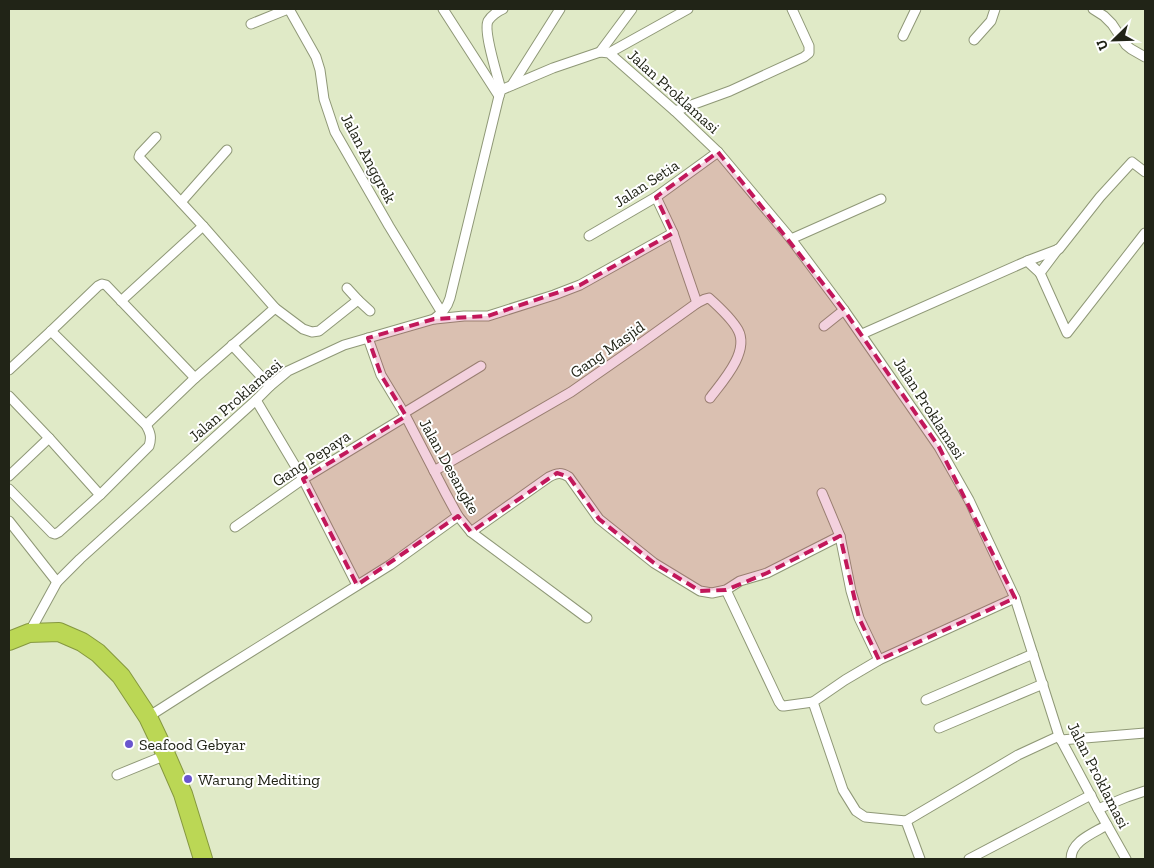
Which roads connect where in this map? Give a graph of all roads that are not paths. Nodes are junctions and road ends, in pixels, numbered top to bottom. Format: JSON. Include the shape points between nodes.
{"nodes":[{"id":1,"x":289,"y":9,"type":"edge"},
{"id":2,"x":443,"y":9,"type":"edge"},
{"id":3,"x":503,"y":9,"type":"edge"},
{"id":4,"x":560,"y":9,"type":"edge"},
{"id":5,"x":632,"y":9,"type":"edge"},
{"id":6,"x":688,"y":9,"type":"edge"},
{"id":7,"x":792,"y":9,"type":"edge"},
{"id":8,"x":916,"y":9,"type":"edge"},
{"id":9,"x":995,"y":9,"type":"edge"},
{"id":10,"x":1093,"y":9,"type":"edge"},
{"id":11,"x":251,"y":24,"type":"dead end"},
{"id":12,"x":903,"y":36,"type":"dead end"},
{"id":13,"x":974,"y":40,"type":"dead end"},
{"id":14,"x":605,"y":53,"type":"junction"},
{"id":15,"x":1145,"y":57,"type":"edge"},
{"id":16,"x":512,"y":85,"type":"junction"},
{"id":17,"x":500,"y":93,"type":"junction"},
{"id":18,"x":675,"y":111,"type":"junction"},
{"id":19,"x":156,"y":137,"type":"dead end"},
{"id":20,"x":227,"y":150,"type":"dead end"},
{"id":21,"x":718,"y":152,"type":"junction"},
{"id":22,"x":1145,"y":172,"type":"edge"},
{"id":23,"x":656,"y":197,"type":"junction"},
{"id":24,"x":881,"y":199,"type":"dead end"},
{"id":25,"x":181,"y":202,"type":"junction"},
{"id":26,"x":203,"y":226,"type":"junction"},
{"id":27,"x":673,"y":233,"type":"junction"},
{"id":28,"x":1145,"y":233,"type":"edge"},
{"id":29,"x":589,"y":236,"type":"dead end"},
{"id":30,"x":791,"y":240,"type":"junction"},
{"id":31,"x":1059,"y":249,"type":"junction"},
{"id":32,"x":1027,"y":262,"type":"junction"},
{"id":33,"x":1040,"y":273,"type":"junction"},
{"id":34,"x":347,"y":288,"type":"dead end"},
{"id":35,"x":358,"y":300,"type":"junction"},
{"id":36,"x":121,"y":301,"type":"junction"},
{"id":37,"x":696,"y":303,"type":"junction"},
{"id":38,"x":275,"y":308,"type":"junction"},
{"id":39,"x":844,"y":310,"type":"junction"},
{"id":40,"x":370,"y":311,"type":"dead end"},
{"id":41,"x":438,"y":316,"type":"junction"},
{"id":42,"x":824,"y":326,"type":"dead end"},
{"id":43,"x":51,"y":331,"type":"junction"},
{"id":44,"x":862,"y":334,"type":"junction"},
{"id":45,"x":368,"y":338,"type":"junction"},
{"id":46,"x":232,"y":346,"type":"junction"},
{"id":47,"x":481,"y":366,"type":"dead end"},
{"id":48,"x":9,"y":370,"type":"edge"},
{"id":49,"x":195,"y":378,"type":"junction"},
{"id":50,"x":270,"y":386,"type":"junction"},
{"id":51,"x":9,"y":396,"type":"edge"},
{"id":52,"x":710,"y":398,"type":"dead end"},
{"id":53,"x":256,"y":400,"type":"junction"},
{"id":54,"x":404,"y":415,"type":"junction"},
{"id":55,"x":146,"y":425,"type":"junction"},
{"id":56,"x":49,"y":438,"type":"junction"},
{"id":57,"x":434,"y":471,"type":"junction"},
{"id":58,"x":9,"y":476,"type":"edge"},
{"id":59,"x":303,"y":479,"type":"junction"},
{"id":60,"x":9,"y":489,"type":"edge"},
{"id":61,"x":822,"y":493,"type":"dead end"},
{"id":62,"x":100,"y":495,"type":"junction"},
{"id":63,"x":458,"y":516,"type":"junction"},
{"id":64,"x":9,"y":521,"type":"edge"},
{"id":65,"x":235,"y":527,"type":"dead end"},
{"id":66,"x":470,"y":532,"type":"junction"},
{"id":67,"x":840,"y":536,"type":"junction"},
{"id":68,"x":57,"y":582,"type":"junction"},
{"id":69,"x":357,"y":585,"type":"junction"},
{"id":70,"x":726,"y":590,"type":"junction"},
{"id":71,"x":1015,"y":598,"type":"junction"},
{"id":72,"x":587,"y":618,"type":"dead end"},
{"id":73,"x":29,"y":633,"type":"junction"},
{"id":74,"x":9,"y":640,"type":"edge"},
{"id":75,"x":1033,"y":654,"type":"junction"},
{"id":76,"x":879,"y":660,"type":"junction"},
{"id":77,"x":1043,"y":684,"type":"junction"},
{"id":78,"x":926,"y":700,"type":"dead end"},
{"id":79,"x":813,"y":702,"type":"junction"},
{"id":80,"x":148,"y":717,"type":"junction"},
{"id":81,"x":939,"y":728,"type":"dead end"},
{"id":82,"x":1145,"y":733,"type":"edge"},
{"id":83,"x":1060,"y":738,"type":"junction"},
{"id":84,"x":166,"y":754,"type":"junction"},
{"id":85,"x":117,"y":775,"type":"dead end"},
{"id":86,"x":1145,"y":791,"type":"edge"},
{"id":87,"x":1091,"y":795,"type":"junction"},
{"id":88,"x":1098,"y":809,"type":"junction"},
{"id":89,"x":906,"y":821,"type":"junction"},
{"id":90,"x":1107,"y":825,"type":"junction"},
{"id":91,"x":203,"y":859,"type":"edge"},
{"id":92,"x":920,"y":859,"type":"edge"},
{"id":93,"x":969,"y":859,"type":"edge"},
{"id":94,"x":1071,"y":859,"type":"edge"},
{"id":95,"x":1126,"y":859,"type":"edge"}],
"edges":[{"from":1,"to":11,"type":"street"},
{"from":1,"to":41,"type":"street","name":"Jalan Anggrek","via":[[316,57],[324,99],[335,132]]},
{"from":2,"to":17,"type":"street"},
{"from":3,"to":17,"type":"street","via":[[489,20],[487,26]]},
{"from":4,"to":16,"type":"street"},
{"from":5,"to":14,"type":"street"},
{"from":6,"to":14,"type":"street"},
{"from":7,"to":18,"type":"street","via":[[809,46],[809,53],[730,91]]},
{"from":8,"to":12,"type":"street"},
{"from":9,"to":13,"type":"street","via":[[991,21]]},
{"from":10,"to":15,"type":"street","via":[[1112,24],[1126,45]]},
{"from":14,"to":16,"type":"street","via":[[553,68]]},
{"from":14,"to":18,"type":"street","name":"Jalan Proklamasi"},
{"from":16,"to":17,"type":"street"},
{"from":17,"to":41,"type":"street","via":[[448,306]]},
{"from":18,"to":21,"type":"street","name":"Jalan Proklamasi"},
{"from":19,"to":25,"type":"street","via":[[139,157]]},
{"from":20,"to":25,"type":"street"},
{"from":21,"to":23,"type":"street","name":"Jalan Setia"},
{"from":21,"to":30,"type":"street","name":"Jalan Proklamasi"},
{"from":22,"to":31,"type":"street","via":[[1132,162]]},
{"from":23,"to":27,"type":"street"},
{"from":23,"to":29,"type":"street","name":"Jalan Setia"},
{"from":24,"to":30,"type":"street"},
{"from":25,"to":26,"type":"street"},
{"from":26,"to":36,"type":"street"},
{"from":26,"to":38,"type":"street"},
{"from":27,"to":37,"type":"street"},
{"from":27,"to":41,"type":"street","name":"Jalan Proklamasi","via":[[580,285],[554,295],[488,316]]},
{"from":28,"to":33,"type":"street","via":[[1067,333]]},
{"from":30,"to":39,"type":"street","name":"Jalan Proklamasi"},
{"from":31,"to":32,"type":"street"},
{"from":31,"to":33,"type":"street"},
{"from":32,"to":33,"type":"street"},
{"from":32,"to":44,"type":"street"},
{"from":34,"to":35,"type":"street"},
{"from":35,"to":38,"type":"street","via":[[322,329],[312,332]]},
{"from":35,"to":40,"type":"street"},
{"from":36,"to":43,"type":"street","via":[[102,284]]},
{"from":36,"to":49,"type":"street"},
{"from":37,"to":52,"type":"street","via":[[709,298],[740,336],[733,367]]},
{"from":37,"to":57,"type":"street","name":"Gang Masjid","via":[[572,392]]},
{"from":38,"to":46,"type":"street"},
{"from":39,"to":42,"type":"street"},
{"from":39,"to":44,"type":"street","name":"Jalan Proklamasi"},
{"from":41,"to":45,"type":"street","name":"Jalan Proklamasi"},
{"from":43,"to":48,"type":"street"},
{"from":43,"to":55,"type":"street"},
{"from":44,"to":71,"type":"street","name":"Jalan Proklamasi","via":[[939,447],[969,500]]},
{"from":45,"to":50,"type":"street","name":"Jalan Proklamasi","via":[[344,345],[288,371]]},
{"from":45,"to":54,"type":"street","name":"Jalan Desangke","via":[[381,375]]},
{"from":46,"to":49,"type":"street"},
{"from":46,"to":50,"type":"street"},
{"from":47,"to":54,"type":"street","name":"Gang Pepaya"},
{"from":49,"to":55,"type":"street"},
{"from":50,"to":53,"type":"street","name":"Jalan Proklamasi"},
{"from":51,"to":56,"type":"street"},
{"from":53,"to":59,"type":"street"},
{"from":53,"to":68,"type":"street","name":"Jalan Proklamasi"},
{"from":54,"to":57,"type":"street","name":"Jalan Desangke"},
{"from":54,"to":59,"type":"street","name":"Gang Pepaya"},
{"from":55,"to":62,"type":"street","via":[[150,446]]},
{"from":56,"to":58,"type":"street"},
{"from":56,"to":62,"type":"street"},
{"from":57,"to":63,"type":"street","name":"Jalan Desangke"},
{"from":59,"to":65,"type":"street","name":"Gang Pepaya"},
{"from":59,"to":69,"type":"street"},
{"from":60,"to":62,"type":"street","via":[[55,534]]},
{"from":61,"to":67,"type":"street"},
{"from":63,"to":66,"type":"street","name":"Jalan Desangke"},
{"from":63,"to":69,"type":"street"},
{"from":64,"to":68,"type":"street"},
{"from":66,"to":70,"type":"street","via":[[549,477],[564,474],[599,519],[654,563],[700,591]]},
{"from":66,"to":72,"type":"street","name":"Jalan Desangke"},
{"from":67,"to":70,"type":"street"},
{"from":67,"to":76,"type":"street","via":[[859,618]]},
{"from":68,"to":73,"type":"street","name":"Jalan Proklamasi"},
{"from":69,"to":80,"type":"street"},
{"from":70,"to":79,"type":"street","via":[[782,706]]},
{"from":71,"to":75,"type":"street","name":"Jalan Proklamasi"},
{"from":71,"to":76,"type":"street"},
{"from":73,"to":74,"type":"highway"},
{"from":73,"to":80,"type":"highway","via":[[59,632],[98,652],[121,676]]},
{"from":75,"to":77,"type":"street","name":"Jalan Proklamasi"},
{"from":75,"to":78,"type":"street"},
{"from":76,"to":79,"type":"street"},
{"from":77,"to":81,"type":"street"},
{"from":77,"to":83,"type":"street","name":"Jalan Proklamasi"},
{"from":79,"to":89,"type":"street","via":[[843,790],[856,811],[865,817]]},
{"from":80,"to":84,"type":"highway"},
{"from":82,"to":83,"type":"street"},
{"from":83,"to":87,"type":"street","name":"Jalan Proklamasi"},
{"from":83,"to":89,"type":"street","via":[[1018,755]]},
{"from":84,"to":85,"type":"street"},
{"from":84,"to":91,"type":"highway","via":[[183,794]]},
{"from":86,"to":88,"type":"street"},
{"from":87,"to":88,"type":"street","name":"Jalan Proklamasi"},
{"from":87,"to":93,"type":"street"},
{"from":88,"to":90,"type":"street","name":"Jalan Proklamasi"},
{"from":89,"to":92,"type":"street"},
{"from":90,"to":94,"type":"street","via":[[1074,847]]},
{"from":90,"to":95,"type":"street","name":"Jalan Proklamasi"}]}
